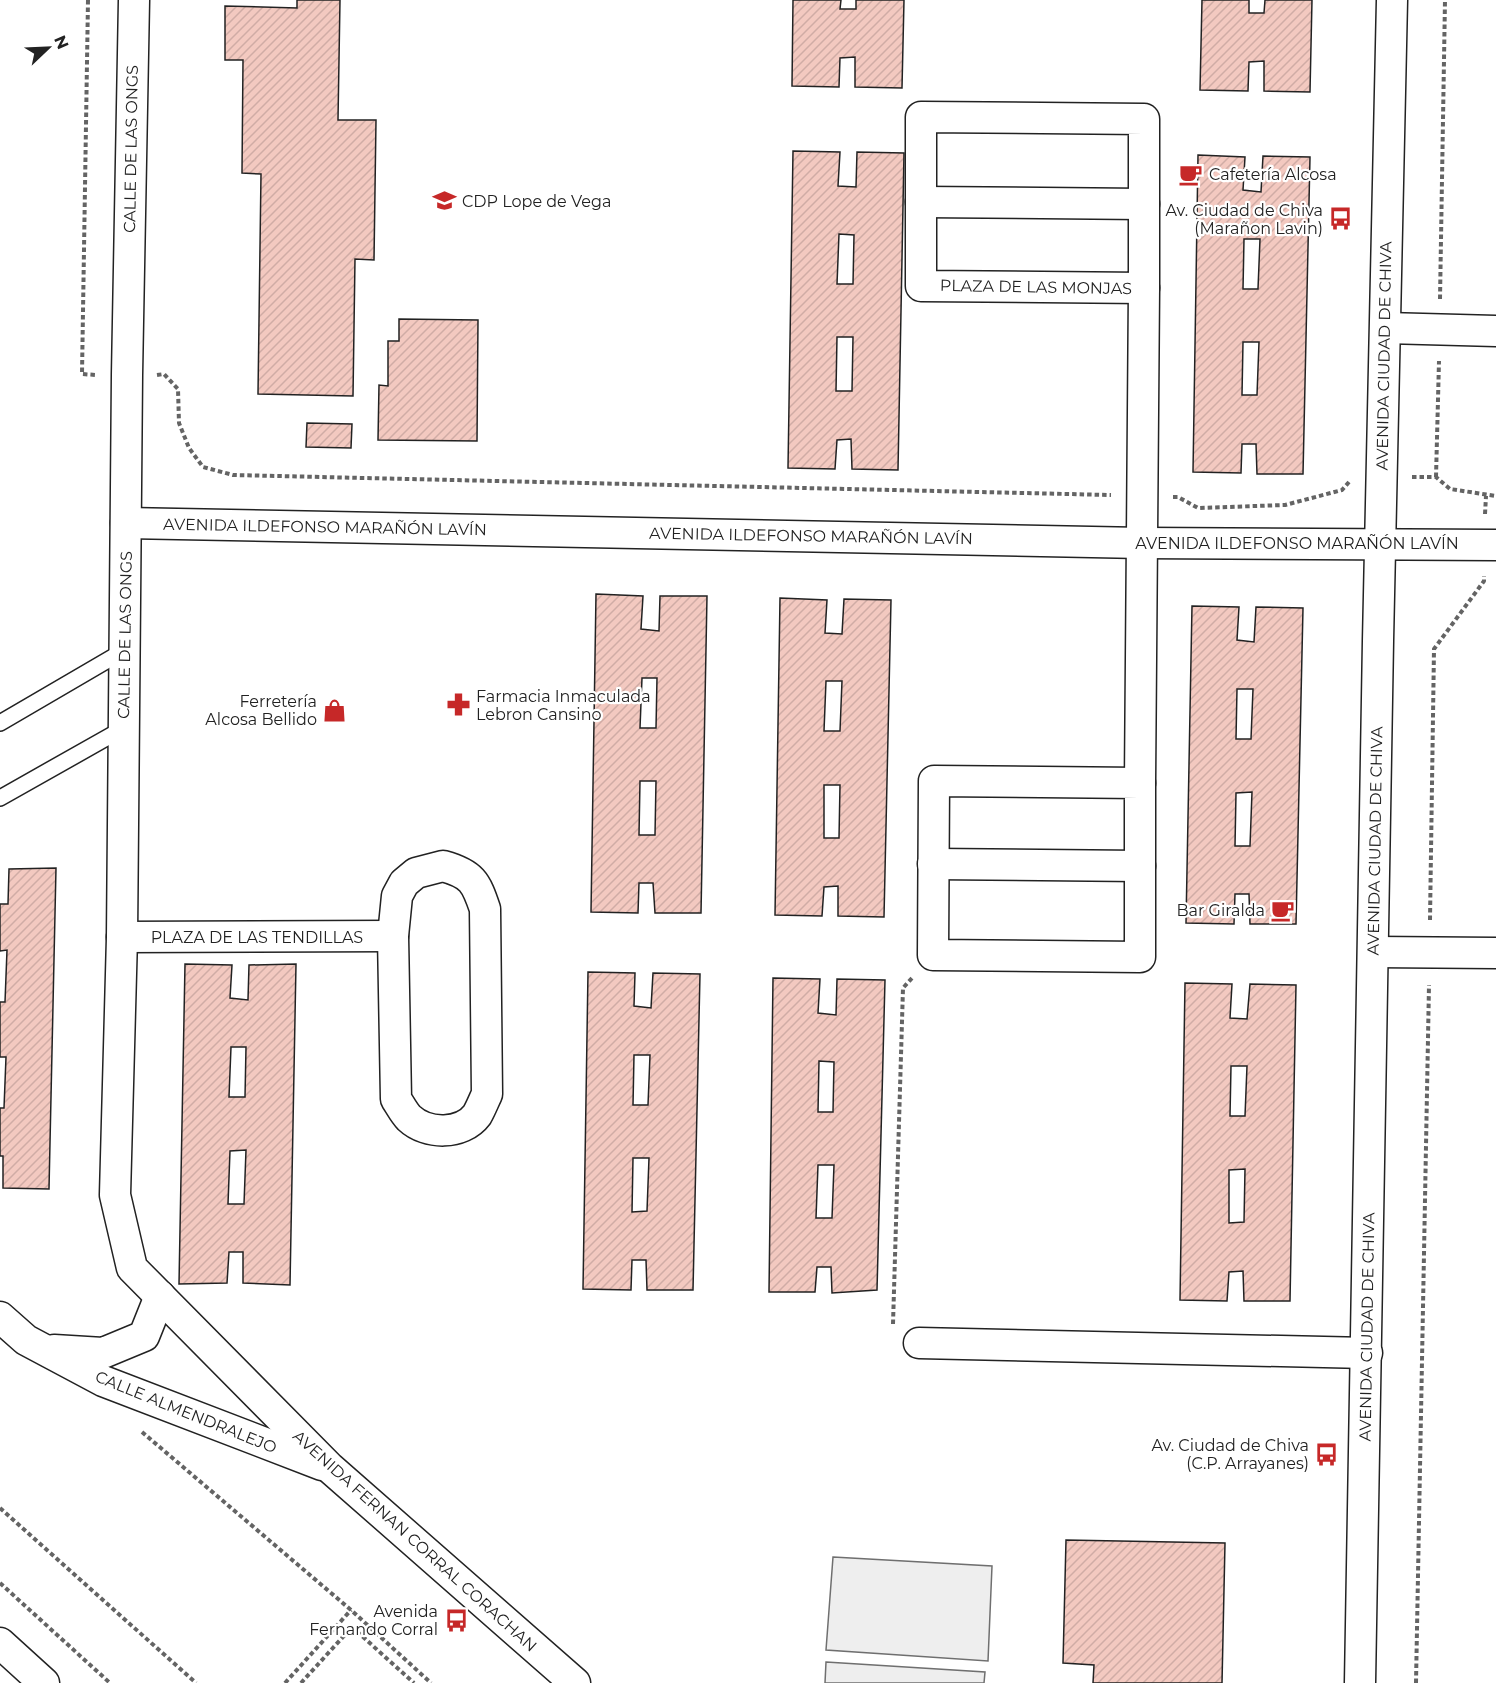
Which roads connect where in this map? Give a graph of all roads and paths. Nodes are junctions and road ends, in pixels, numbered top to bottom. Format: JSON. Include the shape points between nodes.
{"nodes":[{"id":1,"x":88,"y":0,"type":"edge"},
{"id":2,"x":134,"y":0,"type":"edge"},
{"id":3,"x":1392,"y":0,"type":"edge"},
{"id":4,"x":1445,"y":0,"type":"edge"},
{"id":5,"x":921,"y":202,"type":"junction"},
{"id":6,"x":1144,"y":204,"type":"junction"},
{"id":7,"x":1144,"y":288,"type":"junction"},
{"id":8,"x":1440,"y":301,"type":"dead end"},
{"id":9,"x":1386,"y":328,"type":"junction"},
{"id":10,"x":1496,"y":332,"type":"edge"},
{"id":11,"x":1439,"y":357,"type":"dead end"},
{"id":12,"x":97,"y":375,"type":"dead end"},
{"id":13,"x":155,"y":375,"type":"dead end"},
{"id":14,"x":1355,"y":477,"type":"dead end"},
{"id":15,"x":1411,"y":477,"type":"dead end"},
{"id":16,"x":1436,"y":477,"type":"junction"},
{"id":17,"x":1116,"y":495,"type":"dead end"},
{"id":18,"x":1486,"y":496,"type":"junction"},
{"id":19,"x":1496,"y":496,"type":"edge"},
{"id":20,"x":1165,"y":497,"type":"dead end"},
{"id":21,"x":1485,"y":513,"type":"dead end"},
{"id":22,"x":126,"y":523,"type":"junction"},
{"id":23,"x":1142,"y":543,"type":"junction"},
{"id":24,"x":1380,"y":543,"type":"junction"},
{"id":25,"x":1496,"y":544,"type":"edge"},
{"id":26,"x":1484,"y":581,"type":"dead end"},
{"id":27,"x":125,"y":650,"type":"junction"},
{"id":28,"x":0,"y":723,"type":"edge"},
{"id":29,"x":124,"y":728,"type":"junction"},
{"id":30,"x":1140,"y":783,"type":"junction"},
{"id":31,"x":0,"y":798,"type":"edge"},
{"id":32,"x":933,"y":864,"type":"junction"},
{"id":33,"x":1140,"y":866,"type":"junction"},
{"id":34,"x":1430,"y":926,"type":"dead end"},
{"id":35,"x":393,"y":936,"type":"junction"},
{"id":36,"x":122,"y":937,"type":"junction"},
{"id":37,"x":1374,"y":952,"type":"junction"},
{"id":38,"x":1496,"y":953,"type":"edge"},
{"id":39,"x":933,"y":955,"type":"junction"},
{"id":40,"x":1429,"y":981,"type":"dead end"},
{"id":41,"x":132,"y":1268,"type":"joint"},
{"id":42,"x":160,"y":1296,"type":"junction"},
{"id":43,"x":0,"y":1317,"type":"edge"},
{"id":44,"x":919,"y":1343,"type":"joint"},
{"id":45,"x":45,"y":1349,"type":"junction"},
{"id":46,"x":1367,"y":1353,"type":"junction"},
{"id":47,"x":135,"y":1426,"type":"dead end"},
{"id":48,"x":330,"y":1468,"type":"junction"},
{"id":49,"x":0,"y":1508,"type":"edge"},
{"id":50,"x":0,"y":1583,"type":"edge"},
{"id":51,"x":351,"y":1610,"type":"junction"},
{"id":52,"x":0,"y":1643,"type":"edge"},
{"id":53,"x":44,"y":1683,"type":"edge"},
{"id":54,"x":110,"y":1683,"type":"edge"},
{"id":55,"x":196,"y":1683,"type":"edge"},
{"id":56,"x":285,"y":1683,"type":"edge"},
{"id":57,"x":301,"y":1683,"type":"edge"},
{"id":58,"x":414,"y":1683,"type":"edge"},
{"id":59,"x":431,"y":1683,"type":"edge"},
{"id":60,"x":575,"y":1683,"type":"edge"},
{"id":61,"x":1360,"y":1683,"type":"edge"},
{"id":62,"x":1416,"y":1683,"type":"edge"}],
"edges":[{"from":1,"to":12,"type":"path","via":[[82,374]]},
{"from":2,"to":22,"type":"street","name":"CALLE DE LAS ONGS"},
{"from":3,"to":9,"type":"street","name":"AVENIDA CIUDAD DE CHIVA"},
{"from":4,"to":8,"type":"path"},
{"from":5,"to":6,"type":"street"},
{"from":5,"to":6,"type":"street","name":"PLAZA DE LAS MONJAS","via":[[921,117],[933,117],[1144,119]]},
{"from":5,"to":7,"type":"street","name":"PLAZA DE LAS MONJAS","via":[[921,286]]},
{"from":6,"to":7,"type":"street","name":"PLAZA DE LAS MONJAS"},
{"from":7,"to":23,"type":"street"},
{"from":9,"to":10,"type":"street"},
{"from":9,"to":24,"type":"street","name":"AVENIDA CIUDAD DE CHIVA"},
{"from":11,"to":16,"type":"path"},
{"from":13,"to":17,"type":"path","via":[[164,374],[178,388],[179,423],[189,448],[203,467],[232,475]]},
{"from":14,"to":20,"type":"path","via":[[1342,490],[1285,506],[1198,508],[1178,497]]},
{"from":15,"to":16,"type":"path"},
{"from":16,"to":18,"type":"path","via":[[1450,489]]},
{"from":18,"to":19,"type":"path"},
{"from":18,"to":21,"type":"path"},
{"from":22,"to":23,"type":"street","name":"AVENIDA ILDEFONSO MARAÑÓN LAVÍN"},
{"from":22,"to":27,"type":"street","name":"CALLE DE LAS ONGS"},
{"from":23,"to":24,"type":"street","name":"AVENIDA ILDEFONSO MARAÑÓN LAVÍN"},
{"from":23,"to":30,"type":"street"},
{"from":24,"to":25,"type":"street","name":"AVENIDA ILDEFONSO MARAÑÓN LAVÍN"},
{"from":24,"to":37,"type":"street","name":"AVENIDA CIUDAD DE CHIVA"},
{"from":26,"to":34,"type":"path","via":[[1434,650]]},
{"from":27,"to":28,"type":"lane"},
{"from":27,"to":29,"type":"street","name":"CALLE DE LAS ONGS"},
{"from":29,"to":31,"type":"lane"},
{"from":29,"to":36,"type":"street","name":"CALLE DE LAS ONGS"},
{"from":30,"to":32,"type":"street","via":[[934,781]]},
{"from":30,"to":33,"type":"street"},
{"from":32,"to":33,"type":"street"},
{"from":32,"to":39,"type":"street"},
{"from":33,"to":39,"type":"street","via":[[1140,957]]},
{"from":35,"to":35,"type":"street","via":[[396,1099],[417,1124],[434,1131],[453,1130],[476,1115],[488,1094],[485,909],[477,886],[458,870],[443,866],[416,873],[397,896]]},
{"from":35,"to":36,"type":"street","name":"PLAZA DE LAS TENDILLAS"},
{"from":36,"to":41,"type":"street","name":"CALLE DE LAS ONGS","via":[[115,1195]]},
{"from":37,"to":38,"type":"street"},
{"from":37,"to":46,"type":"street","name":"AVENIDA CIUDAD DE CHIVA"},
{"from":39,"to":44,"type":"path","via":[[903,988],[892,1340]]},
{"from":40,"to":62,"type":"path"},
{"from":41,"to":42,"type":"street","name":"AVENIDA FERNAN CORRAL CORACHAN"},
{"from":42,"to":45,"type":"street","name":"CALLE ALMENDRALEJO","via":[[144,1335],[103,1353]]},
{"from":42,"to":48,"type":"street","name":"AVENIDA FERNAN CORRAL CORACHAN"},
{"from":43,"to":45,"type":"street","name":"CALLE ALMENDRALEJO","via":[[26,1340]]},
{"from":44,"to":46,"type":"street"},
{"from":45,"to":48,"type":"street","name":"CALLE ALMENDRALEJO","via":[[103,1381]]},
{"from":46,"to":61,"type":"street","name":"AVENIDA CIUDAD DE CHIVA"},
{"from":47,"to":51,"type":"path"},
{"from":48,"to":60,"type":"street","name":"AVENIDA FERNAN CORRAL CORACHAN"},
{"from":49,"to":55,"type":"path"},
{"from":50,"to":54,"type":"path"},
{"from":51,"to":56,"type":"path"},
{"from":51,"to":59,"type":"path"},
{"from":52,"to":53,"type":"street"},
{"from":57,"to":58,"type":"path","via":[[352,1627]]}]}
